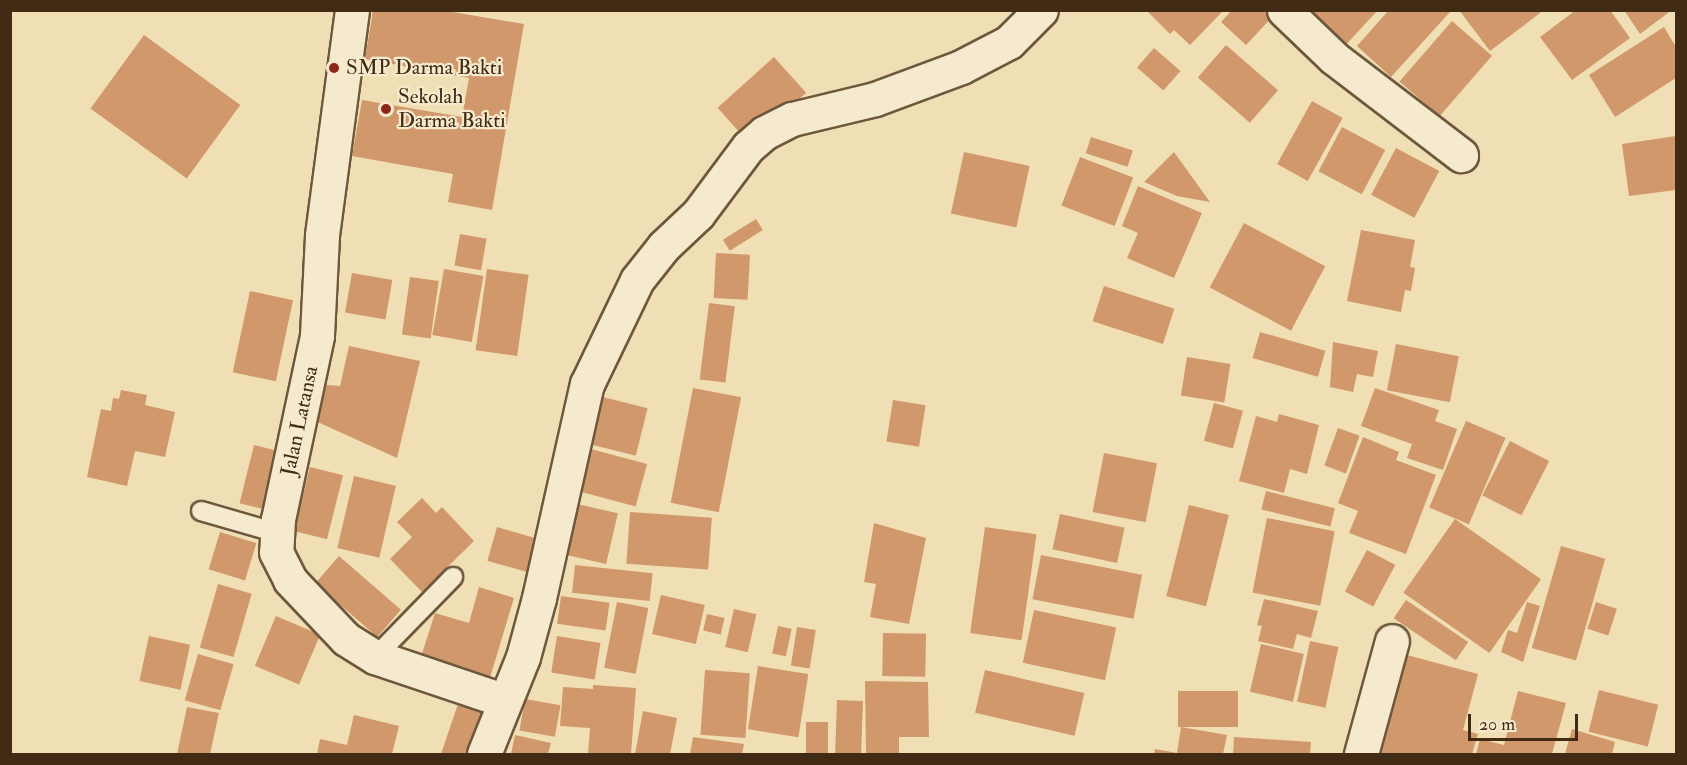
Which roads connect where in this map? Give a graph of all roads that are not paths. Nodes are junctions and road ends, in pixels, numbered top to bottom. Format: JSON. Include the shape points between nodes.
{"nodes":[{"id":1,"x":352,"y":10,"type":"edge"},
{"id":2,"x":1041,"y":10,"type":"edge"},
{"id":3,"x":1284,"y":10,"type":"edge"},
{"id":4,"x":1461,"y":155,"type":"dead end"},
{"id":5,"x":201,"y":511,"type":"dead end"},
{"id":6,"x":277,"y":533,"type":"junction"},
{"id":7,"x":453,"y":577,"type":"dead end"},
{"id":8,"x":1392,"y":641,"type":"dead end"},
{"id":9,"x":375,"y":657,"type":"junction"},
{"id":10,"x":503,"y":700,"type":"junction"},
{"id":11,"x":484,"y":754,"type":"edge"},
{"id":12,"x":1361,"y":754,"type":"edge"}],
"edges":[{"from":1,"to":6,"type":"street","name":"Jalan Latansa","via":[[322,236],[317,336]]},
{"from":2,"to":10,"type":"street","via":[[1009,42],[961,68],[875,99],[792,119],[764,133],[748,147],[698,214],[664,246],[637,280],[587,384],[539,598],[522,657]]},
{"from":3,"to":4,"type":"street","via":[[1334,58]]},
{"from":5,"to":6,"type":"lane"},
{"from":6,"to":9,"type":"street","name":"Jalan Latansa","via":[[276,552],[290,580],[346,639]]},
{"from":7,"to":9,"type":"lane"},
{"from":8,"to":12,"type":"street"},
{"from":9,"to":10,"type":"street","name":"Jalan Latansa"},
{"from":10,"to":11,"type":"street"}]}
